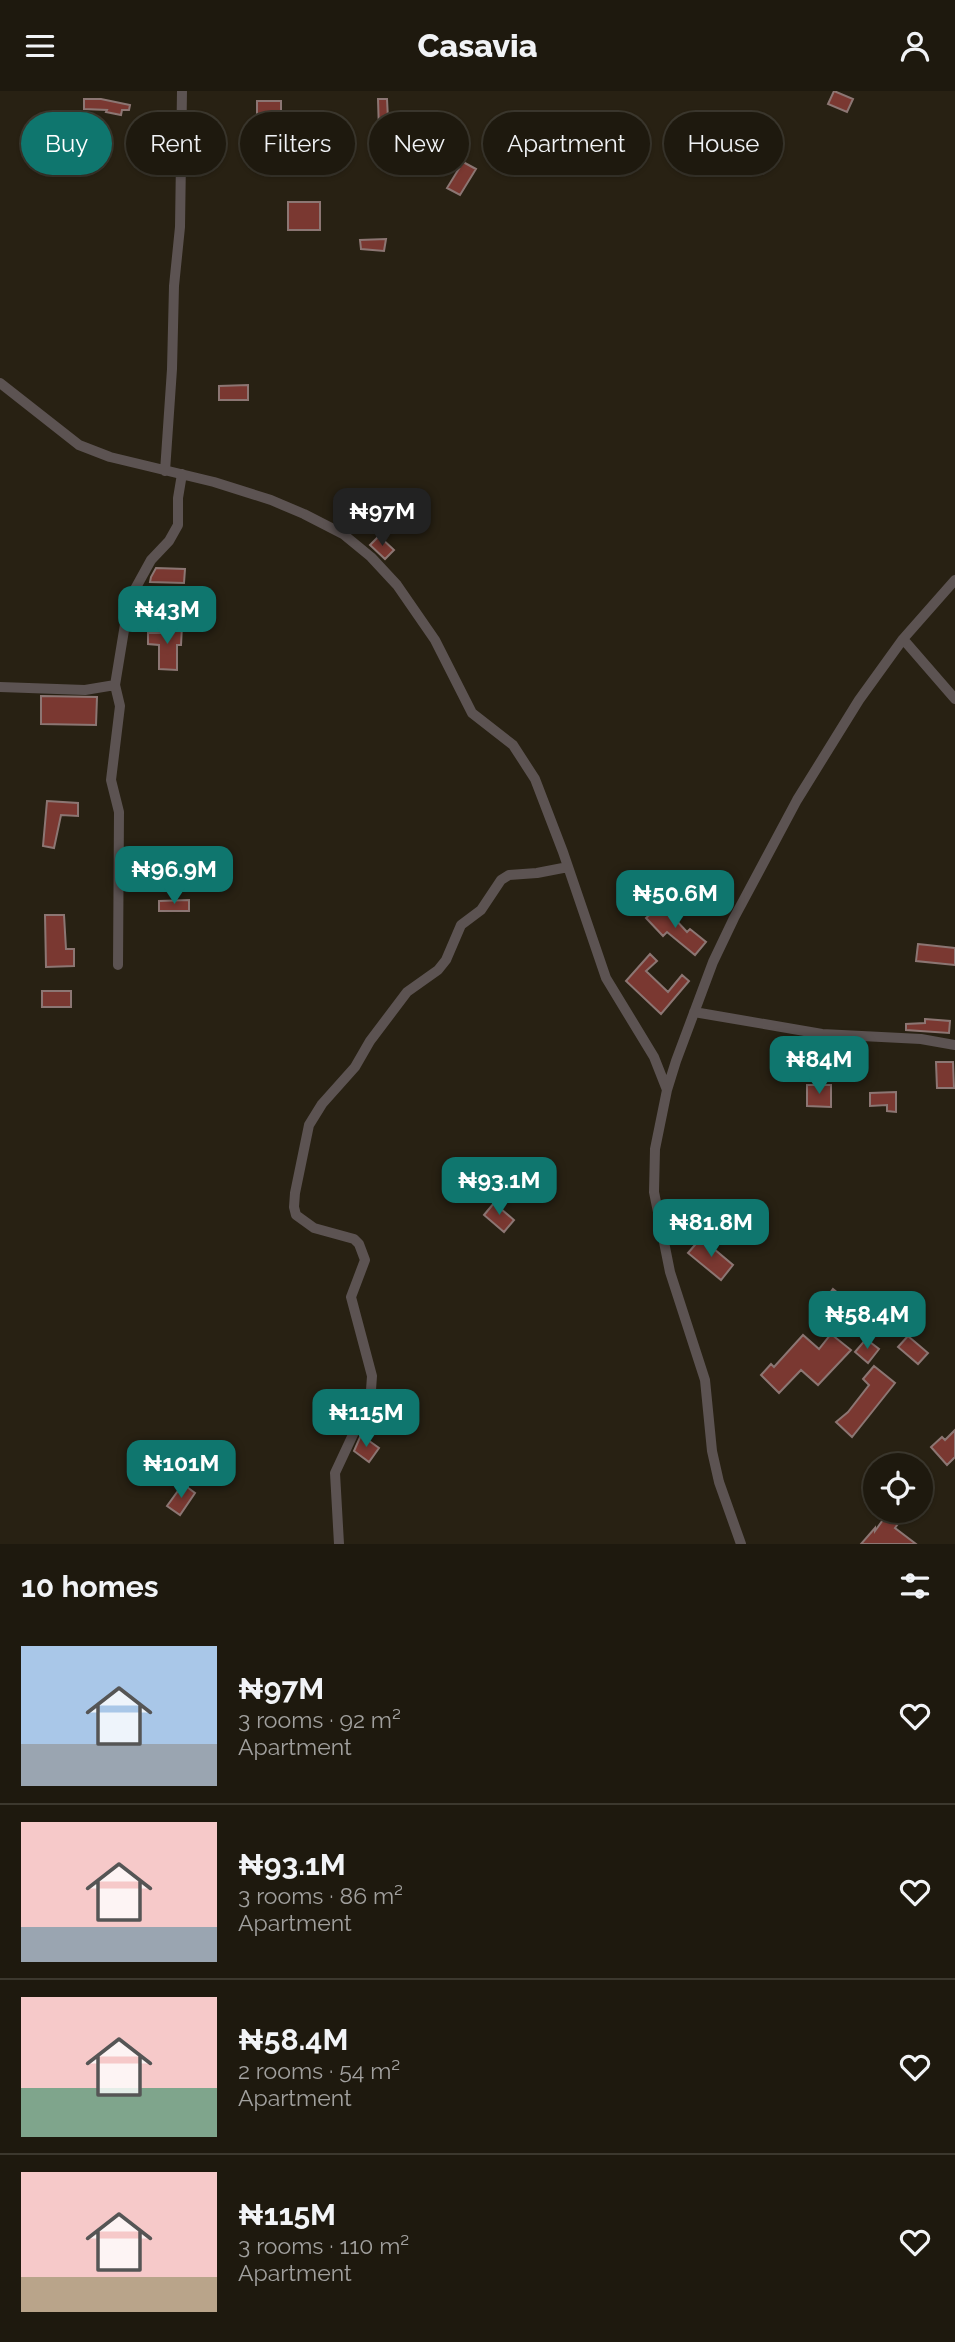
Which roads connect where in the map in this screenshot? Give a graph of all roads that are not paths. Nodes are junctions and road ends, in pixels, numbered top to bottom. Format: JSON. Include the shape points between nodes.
{"nodes":[{"id":1,"x":182,"y":91,"type":"edge"},
{"id":2,"x":0,"y":383,"type":"edge"},
{"id":3,"x":165,"y":471,"type":"junction"},
{"id":4,"x":183,"y":474,"type":"junction"},
{"id":5,"x":955,"y":580,"type":"edge"},
{"id":6,"x":903,"y":639,"type":"junction"},
{"id":7,"x":115,"y":685,"type":"junction"},
{"id":8,"x":0,"y":687,"type":"edge"},
{"id":9,"x":955,"y":699,"type":"edge"},
{"id":10,"x":568,"y":867,"type":"junction"},
{"id":11,"x":118,"y":965,"type":"dead end"},
{"id":12,"x":694,"y":1013,"type":"junction"},
{"id":13,"x":955,"y":1045,"type":"edge"},
{"id":14,"x":654,"y":1057,"type":"junction"},
{"id":15,"x":676,"y":1061,"type":"junction"},
{"id":16,"x":667,"y":1090,"type":"junction"},
{"id":17,"x":339,"y":1544,"type":"edge"},
{"id":18,"x":741,"y":1544,"type":"edge"}],
"edges":[{"from":1,"to":3,"type":"street","via":[[180,227]]},
{"from":2,"to":3,"type":"street","via":[[79,445]]},
{"from":3,"to":4,"type":"street"},
{"from":4,"to":7,"type":"street","via":[[178,525],[129,600]]},
{"from":4,"to":10,"type":"street","via":[[271,499],[343,534],[371,557],[435,640],[472,713],[523,758]]},
{"from":5,"to":6,"type":"street"},
{"from":6,"to":9,"type":"street"},
{"from":6,"to":12,"type":"street","via":[[797,800],[734,918]]},
{"from":7,"to":8,"type":"street","via":[[85,690]]},
{"from":7,"to":11,"type":"street","via":[[120,706],[111,781],[119,812]]},
{"from":10,"to":14,"type":"street","via":[[597,959]]},
{"from":10,"to":17,"type":"street","via":[[501,880],[481,910],[461,925],[446,960],[407,992],[309,1125],[295,1193],[296,1215],[314,1228],[354,1239],[365,1260],[351,1297],[372,1376],[364,1411],[335,1473]]},
{"from":12,"to":13,"type":"street","via":[[822,1034]]},
{"from":12,"to":15,"type":"street"},
{"from":14,"to":15,"type":"street"},
{"from":14,"to":16,"type":"street"},
{"from":15,"to":16,"type":"street"},
{"from":16,"to":18,"type":"street","via":[[655,1149],[654,1192],[670,1272],[705,1380],[719,1482]]}]}
